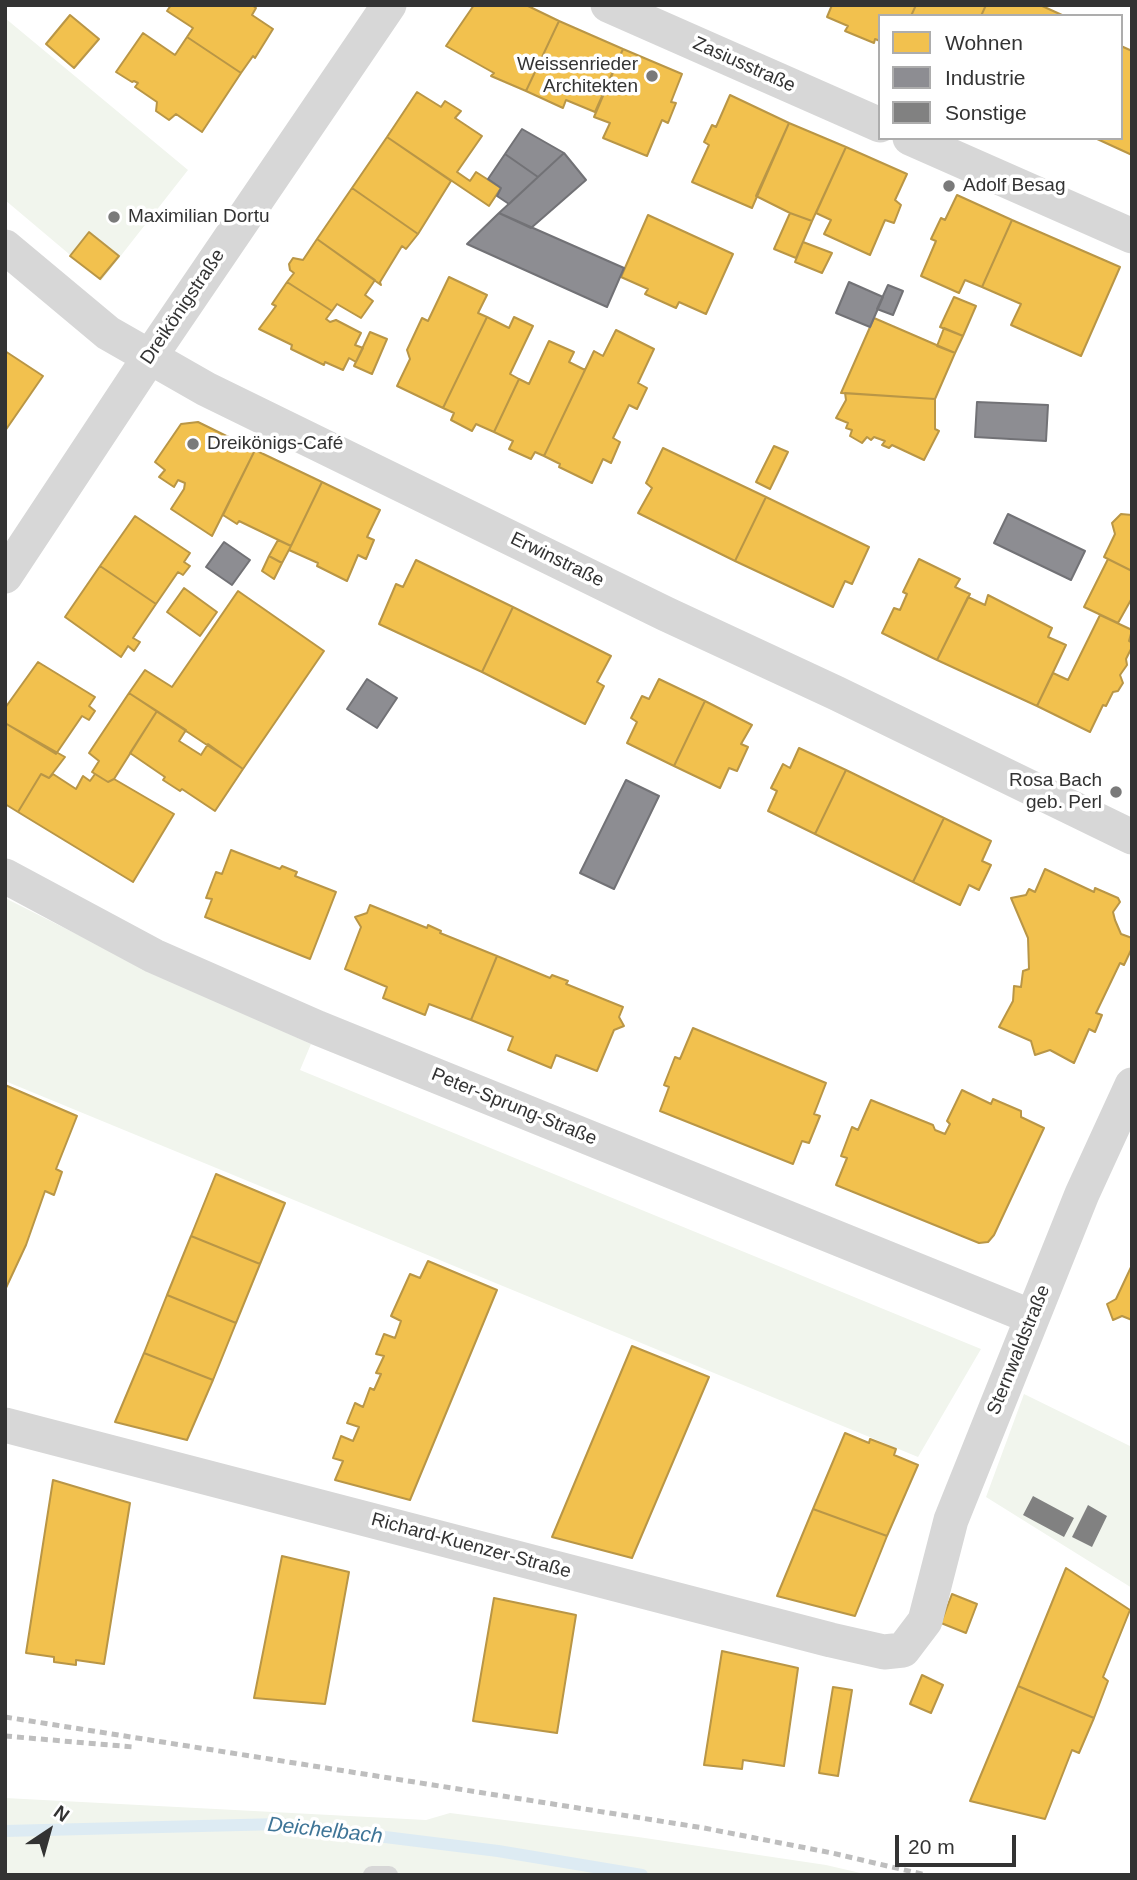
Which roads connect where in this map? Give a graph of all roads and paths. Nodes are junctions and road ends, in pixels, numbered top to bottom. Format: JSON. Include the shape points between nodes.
{"nodes":[{"id":1,"x":389,"y":5,"type":"edge"},
{"id":2,"x":608,"y":5,"type":"edge"},
{"id":3,"x":878,"y":124,"type":"edge"},
{"id":4,"x":915,"y":140,"type":"edge"},
{"id":5,"x":1132,"y":236,"type":"edge"},
{"id":6,"x":5,"y":247,"type":"edge"},
{"id":7,"x":149,"y":358,"type":"junction"},
{"id":8,"x":5,"y":576,"type":"edge"},
{"id":9,"x":1132,"y":837,"type":"edge"},
{"id":10,"x":5,"y":876,"type":"edge"},
{"id":11,"x":1132,"y":1085,"type":"edge"},
{"id":12,"x":1032,"y":1317,"type":"junction"},
{"id":13,"x":5,"y":1425,"type":"edge"},
{"id":14,"x":925,"y":1621,"type":"joint"},
{"id":15,"x":372,"y":1875,"type":"edge"},
{"id":16,"x":389,"y":1875,"type":"edge"}],
"edges":[{"from":1,"to":7,"type":"street","name":"Dreikönigstraße"},
{"from":2,"to":3,"type":"street","name":"Zasiusstraße"},
{"from":4,"to":5,"type":"street"},
{"from":6,"to":7,"type":"street","name":"Erwinstraße","via":[[108,333]]},
{"from":7,"to":8,"type":"street","name":"Dreikönigstraße"},
{"from":7,"to":9,"type":"street","name":"Erwinstraße","via":[[654,608]]},
{"from":10,"to":12,"type":"street","name":"Peter-Sprung-Straße","via":[[154,956],[318,1028]]},
{"from":11,"to":12,"type":"street","name":"Sternwaldstraße"},
{"from":12,"to":14,"type":"street","name":"Sternwaldstraße","via":[[951,1520]]},
{"from":13,"to":14,"type":"street","name":"Richard-Kuenzer-Straße","via":[[884,1653],[903,1650]]},
{"from":15,"to":16,"type":"lane"}]}
